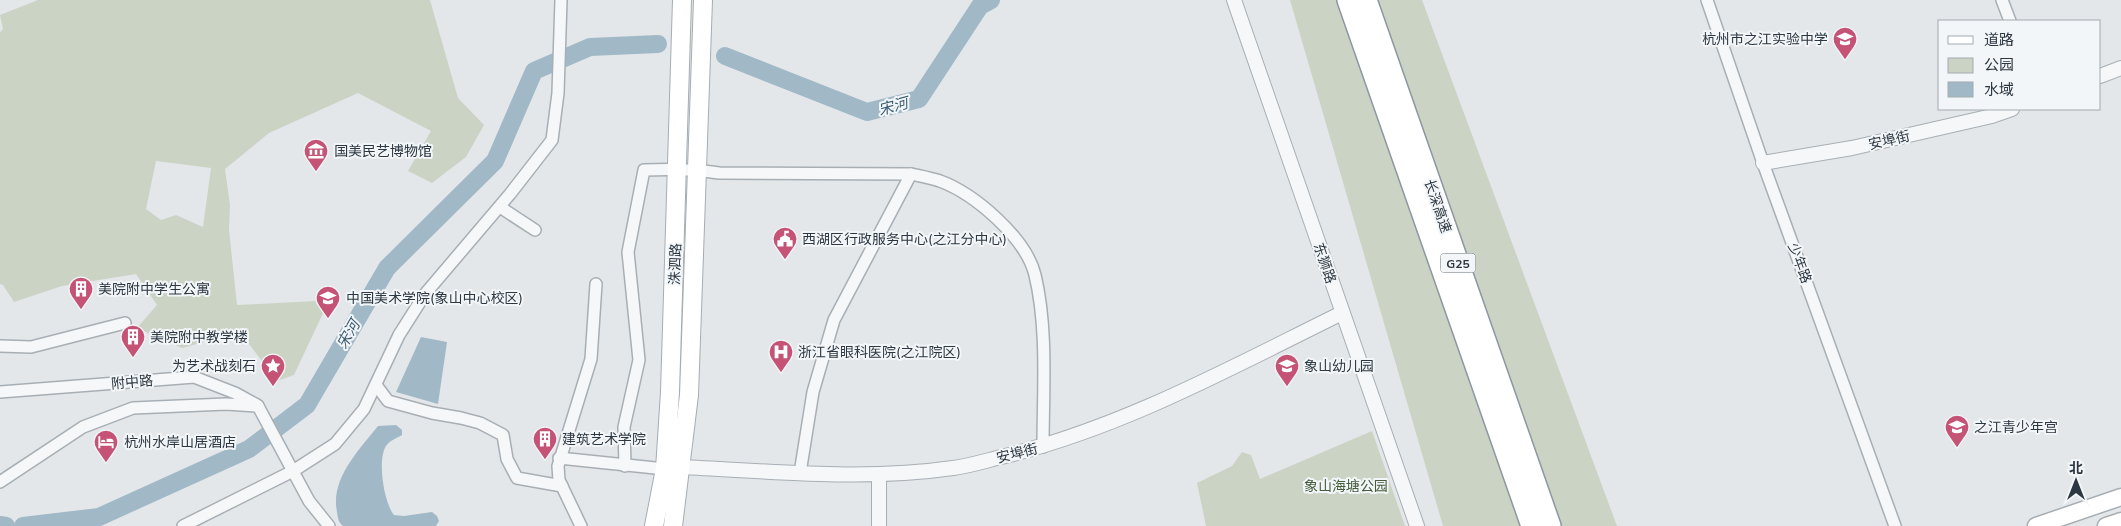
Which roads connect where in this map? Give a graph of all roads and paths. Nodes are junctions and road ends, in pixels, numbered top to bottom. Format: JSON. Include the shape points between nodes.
{"nodes":[{"id":1,"x":561,"y":0,"type":"edge"},
{"id":2,"x":682,"y":0,"type":"edge"},
{"id":3,"x":703,"y":0,"type":"edge"},
{"id":4,"x":1234,"y":0,"type":"edge"},
{"id":5,"x":1348,"y":0,"type":"edge"},
{"id":6,"x":1366,"y":0,"type":"edge"},
{"id":7,"x":1707,"y":0,"type":"edge"},
{"id":8,"x":2002,"y":0,"type":"edge"},
{"id":9,"x":2010,"y":20,"type":"edge"},
{"id":10,"x":2121,"y":68,"type":"edge"},
{"id":11,"x":2101,"y":76,"type":"edge"},
{"id":12,"x":2009,"y":110,"type":"edge"},
{"id":13,"x":1763,"y":163,"type":"junction"},
{"id":14,"x":678,"y":169,"type":"junction"},
{"id":15,"x":697,"y":169,"type":"junction"},
{"id":16,"x":910,"y":174,"type":"junction"},
{"id":17,"x":500,"y":207,"type":"junction"},
{"id":18,"x":535,"y":230,"type":"dead end"},
{"id":19,"x":596,"y":284,"type":"dead end"},
{"id":20,"x":1342,"y":313,"type":"junction"},
{"id":21,"x":125,"y":323,"type":"dead end"},
{"id":22,"x":0,"y":346,"type":"edge"},
{"id":23,"x":376,"y":385,"type":"junction"},
{"id":24,"x":0,"y":392,"type":"edge"},
{"id":25,"x":258,"y":406,"type":"junction"},
{"id":26,"x":1043,"y":447,"type":"junction"},
{"id":27,"x":559,"y":458,"type":"junction"},
{"id":28,"x":625,"y":466,"type":"junction"},
{"id":29,"x":673,"y":468,"type":"junction"},
{"id":30,"x":293,"y":471,"type":"junction"},
{"id":31,"x":800,"y":473,"type":"junction"},
{"id":32,"x":879,"y":474,"type":"junction"},
{"id":33,"x":0,"y":482,"type":"edge"},
{"id":34,"x":562,"y":486,"type":"junction"},
{"id":35,"x":2121,"y":497,"type":"edge"},
{"id":36,"x":2121,"y":521,"type":"edge"},
{"id":37,"x":183,"y":526,"type":"edge"},
{"id":38,"x":329,"y":526,"type":"edge"},
{"id":39,"x":581,"y":526,"type":"edge"},
{"id":40,"x":654,"y":526,"type":"edge"},
{"id":41,"x":673,"y":526,"type":"edge"},
{"id":42,"x":879,"y":526,"type":"edge"},
{"id":43,"x":1417,"y":526,"type":"edge"},
{"id":44,"x":1532,"y":526,"type":"edge"},
{"id":45,"x":1550,"y":526,"type":"edge"},
{"id":46,"x":1895,"y":526,"type":"edge"},
{"id":47,"x":2036,"y":526,"type":"edge"},
{"id":48,"x":2106,"y":526,"type":"edge"}],
"edges":[{"from":1,"to":17,"type":"street","via":[[558,93],[552,140]]},
{"from":2,"to":14,"type":"main road","name":"洙泗路"},
{"from":3,"to":15,"type":"main road","name":"洙泗路"},
{"from":4,"to":20,"type":"street","name":"东狮路"},
{"from":5,"to":44,"type":"highway","name":"长深高速","number":"G25"},
{"from":6,"to":45,"type":"highway","name":"长深高速","number":"G25"},
{"from":7,"to":13,"type":"street","name":"少年路"},
{"from":8,"to":9,"type":"street"},
{"from":10,"to":11,"type":"street"},
{"from":12,"to":13,"type":"street","name":"安埠街","via":[[1852,148]]},
{"from":13,"to":46,"type":"street","name":"少年路"},
{"from":14,"to":15,"type":"street"},
{"from":14,"to":28,"type":"street","via":[[644,170],[628,252],[639,360],[624,427]]},
{"from":14,"to":29,"type":"main road","name":"洙泗路","via":[[670,392]]},
{"from":15,"to":16,"type":"street","via":[[719,173]]},
{"from":15,"to":29,"type":"main road","name":"洙泗路","via":[[689,395]]},
{"from":16,"to":26,"type":"street","via":[[941,182],[972,198],[1000,222],[1025,251],[1035,274],[1042,319]]},
{"from":16,"to":31,"type":"street","via":[[834,320],[813,392]]},
{"from":17,"to":18,"type":"street"},
{"from":17,"to":23,"type":"street","via":[[425,294],[399,335]]},
{"from":19,"to":27,"type":"street","via":[[591,359]]},
{"from":20,"to":26,"type":"street","name":"安埠街","via":[[1156,404]]},
{"from":20,"to":43,"type":"street","name":"东狮路"},
{"from":21,"to":22,"type":"street","via":[[31,348]]},
{"from":23,"to":30,"type":"street","via":[[364,409],[335,444]]},
{"from":23,"to":34,"type":"street","via":[[388,401],[480,423],[503,435],[507,459],[517,478]]},
{"from":24,"to":25,"type":"street","name":"附中路","via":[[194,377]]},
{"from":25,"to":30,"type":"street"},
{"from":25,"to":33,"type":"street","via":[[226,404],[133,408],[83,427]]},
{"from":26,"to":32,"type":"street","name":"安埠街","via":[[954,468]]},
{"from":27,"to":28,"type":"street"},
{"from":27,"to":34,"type":"street","via":[[558,473]]},
{"from":28,"to":29,"type":"street"},
{"from":29,"to":31,"type":"street","name":"安埠街"},
{"from":29,"to":40,"type":"main road","name":"洙泗路"},
{"from":29,"to":41,"type":"main road","name":"洙泗路"},
{"from":30,"to":37,"type":"street"},
{"from":30,"to":38,"type":"street","via":[[309,501]]},
{"from":31,"to":32,"type":"street","name":"安埠街"},
{"from":32,"to":42,"type":"street"},
{"from":34,"to":39,"type":"street"},
{"from":35,"to":47,"type":"main road"},
{"from":36,"to":48,"type":"main road"}]}
